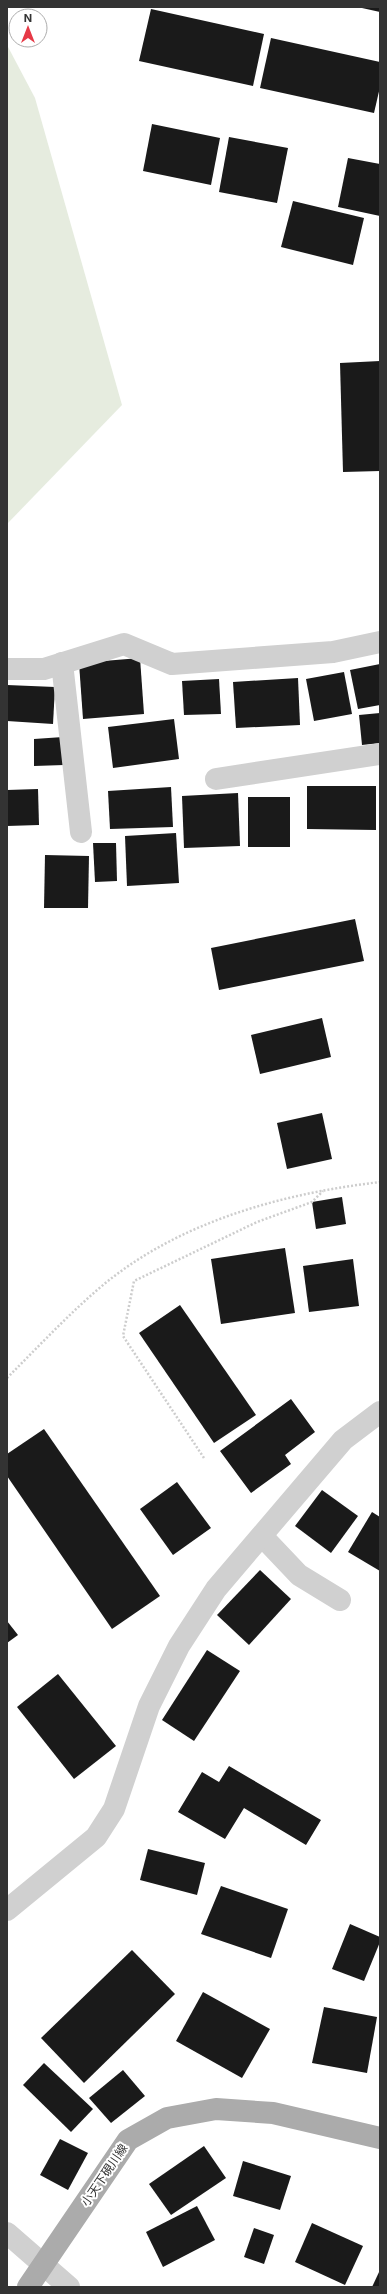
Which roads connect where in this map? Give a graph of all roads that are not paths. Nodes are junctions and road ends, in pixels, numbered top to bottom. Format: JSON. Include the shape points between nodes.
{"nodes":[{"id":1,"x":380,"y":642,"type":"edge"},
{"id":2,"x":62,"y":663,"type":"junction"},
{"id":3,"x":7,"y":669,"type":"edge"},
{"id":4,"x":380,"y":754,"type":"edge"},
{"id":5,"x":216,"y":779,"type":"dead end"},
{"id":6,"x":81,"y":832,"type":"dead end"},
{"id":7,"x":380,"y":1412,"type":"edge"},
{"id":8,"x":262,"y":1536,"type":"junction"},
{"id":9,"x":340,"y":1600,"type":"dead end"},
{"id":10,"x":7,"y":1910,"type":"edge"},
{"id":11,"x":380,"y":2138,"type":"edge"},
{"id":12,"x":7,"y":2233,"type":"edge"},
{"id":13,"x":44,"y":2264,"type":"junction"},
{"id":14,"x":28,"y":2287,"type":"edge"},
{"id":15,"x":69,"y":2287,"type":"edge"}],
"edges":[{"from":1,"to":2,"type":"street","via":[[333,652],[172,664],[124,644]]},
{"from":2,"to":3,"type":"street","via":[[44,669]]},
{"from":2,"to":6,"type":"street"},
{"from":4,"to":5,"type":"street"},
{"from":7,"to":8,"type":"street","via":[[343,1440]]},
{"from":8,"to":9,"type":"street","via":[[299,1575]]},
{"from":8,"to":10,"type":"street","via":[[216,1589],[179,1646],[149,1706],[114,1809],[96,1837]]},
{"from":11,"to":13,"type":"main road","name":"小天下硯川線","via":[[273,2113],[216,2110],[167,2118],[128,2140]]},
{"from":12,"to":13,"type":"street"},
{"from":13,"to":14,"type":"main road","name":"小天下硯川線"},
{"from":13,"to":15,"type":"street"}]}
